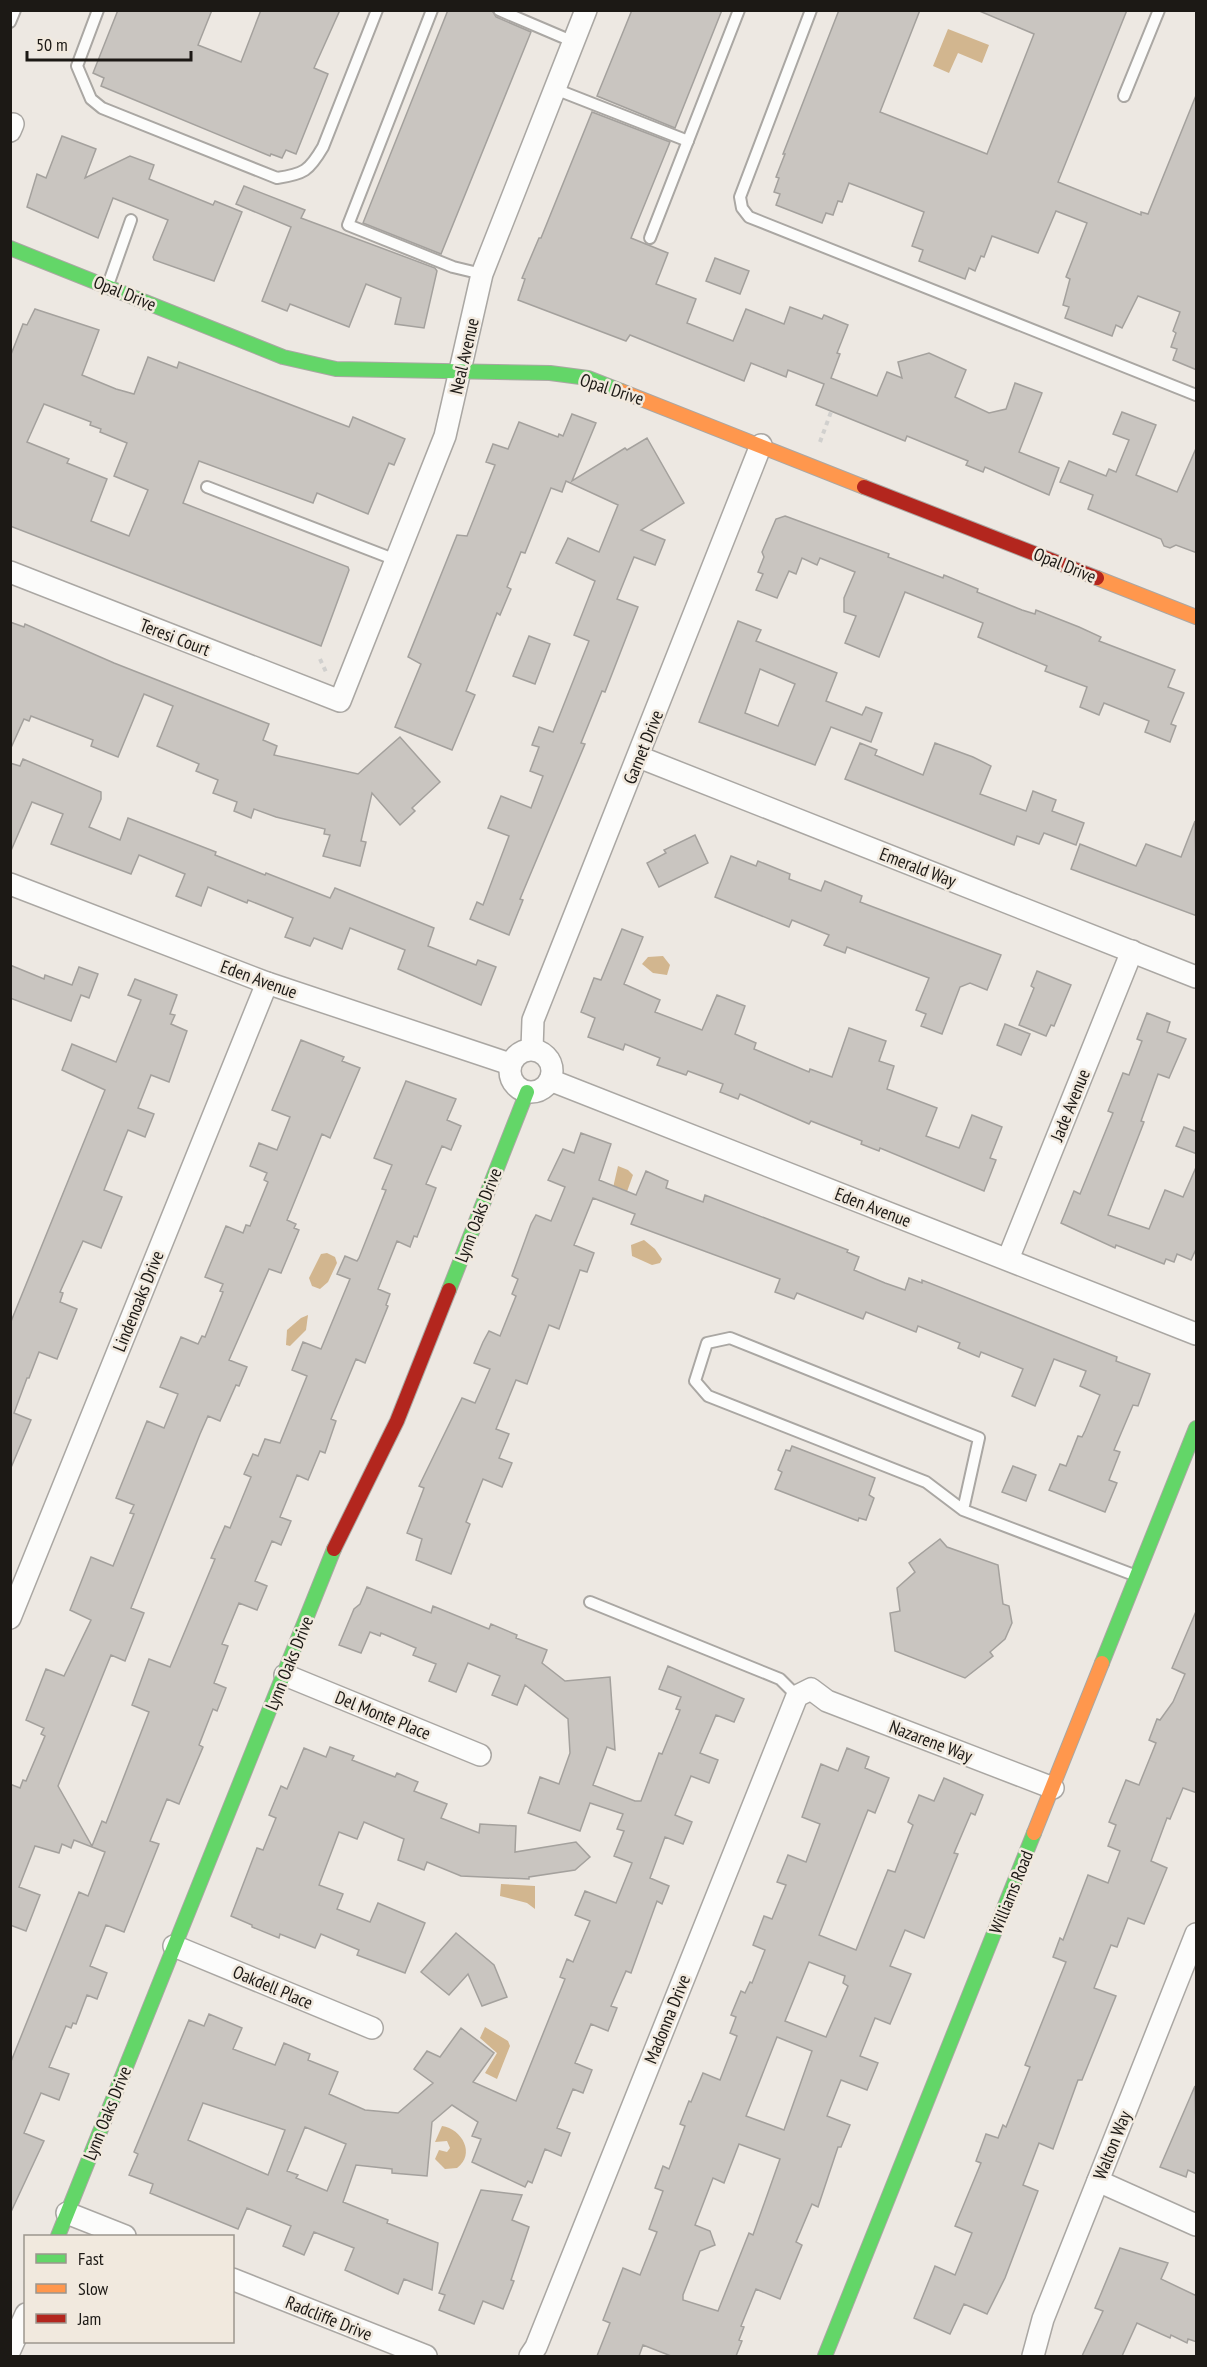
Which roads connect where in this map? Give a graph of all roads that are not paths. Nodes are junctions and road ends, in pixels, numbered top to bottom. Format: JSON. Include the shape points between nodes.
{"nodes":[{"id":1,"x":15,"y":10,"type":"edge"},
{"id":2,"x":98,"y":10,"type":"edge"},
{"id":3,"x":377,"y":10,"type":"edge"},
{"id":4,"x":432,"y":10,"type":"edge"},
{"id":5,"x":499,"y":10,"type":"edge"},
{"id":6,"x":586,"y":10,"type":"edge"},
{"id":7,"x":739,"y":10,"type":"edge"},
{"id":8,"x":811,"y":10,"type":"edge"},
{"id":9,"x":1159,"y":10,"type":"edge"},
{"id":10,"x":10,"y":22,"type":"edge"},
{"id":11,"x":574,"y":42,"type":"junction"},
{"id":12,"x":555,"y":89,"type":"junction"},
{"id":13,"x":1124,"y":96,"type":"dead end"},
{"id":14,"x":688,"y":141,"type":"junction"},
{"id":15,"x":131,"y":220,"type":"dead end"},
{"id":16,"x":650,"y":238,"type":"dead end"},
{"id":17,"x":10,"y":248,"type":"edge"},
{"id":18,"x":482,"y":274,"type":"junction"},
{"id":19,"x":108,"y":285,"type":"junction"},
{"id":20,"x":461,"y":370,"type":"junction"},
{"id":21,"x":1197,"y":395,"type":"edge"},
{"id":22,"x":761,"y":445,"type":"junction"},
{"id":23,"x":207,"y":487,"type":"dead end"},
{"id":24,"x":396,"y":560,"type":"junction"},
{"id":25,"x":10,"y":572,"type":"edge"},
{"id":26,"x":1197,"y":616,"type":"edge"},
{"id":27,"x":340,"y":701,"type":"joint"},
{"id":28,"x":639,"y":758,"type":"junction"},
{"id":29,"x":10,"y":884,"type":"edge"},
{"id":30,"x":1132,"y":951,"type":"junction"},
{"id":31,"x":1197,"y":977,"type":"edge"},
{"id":32,"x":267,"y":983,"type":"junction"},
{"id":33,"x":532,"y":1049,"type":"junction"},
{"id":34,"x":510,"y":1064,"type":"junction"},
{"id":35,"x":550,"y":1080,"type":"junction"},
{"id":36,"x":527,"y":1092,"type":"junction"},
{"id":37,"x":1008,"y":1259,"type":"junction"},
{"id":38,"x":1197,"y":1334,"type":"edge"},
{"id":39,"x":1197,"y":1428,"type":"edge"},
{"id":40,"x":963,"y":1510,"type":"junction"},
{"id":41,"x":1137,"y":1576,"type":"junction"},
{"id":42,"x":590,"y":1602,"type":"dead end"},
{"id":43,"x":10,"y":1618,"type":"edge"},
{"id":44,"x":285,"y":1675,"type":"junction"},
{"id":45,"x":804,"y":1692,"type":"junction"},
{"id":46,"x":480,"y":1755,"type":"dead end"},
{"id":47,"x":1053,"y":1788,"type":"junction"},
{"id":48,"x":1197,"y":1934,"type":"edge"},
{"id":49,"x":174,"y":1946,"type":"junction"},
{"id":50,"x":372,"y":2028,"type":"dead end"},
{"id":51,"x":1098,"y":2181,"type":"junction"},
{"id":52,"x":67,"y":2213,"type":"junction"},
{"id":53,"x":1197,"y":2225,"type":"edge"},
{"id":54,"x":58,"y":2235,"type":"edge"},
{"id":55,"x":122,"y":2235,"type":"edge"},
{"id":56,"x":234,"y":2280,"type":"edge"},
{"id":57,"x":24,"y":2318,"type":"edge"},
{"id":58,"x":10,"y":2350,"type":"edge"},
{"id":59,"x":426,"y":2356,"type":"edge"},
{"id":60,"x":530,"y":2356,"type":"edge"},
{"id":61,"x":825,"y":2356,"type":"edge"},
{"id":62,"x":1033,"y":2356,"type":"edge"}],
"edges":[{"from":1,"to":10,"type":"lane"},
{"from":2,"to":3,"type":"lane","via":[[77,66],[91,99],[102,108],[277,178],[300,175],[312,165]]},
{"from":4,"to":18,"type":"lane","via":[[348,225],[453,267]]},
{"from":5,"to":11,"type":"lane"},
{"from":6,"to":11,"type":"street","name":"Neal Avenue"},
{"from":7,"to":14,"type":"lane"},
{"from":8,"to":21,"type":"lane","via":[[740,196],[742,208],[750,216]]},
{"from":9,"to":13,"type":"lane"},
{"from":11,"to":12,"type":"street","name":"Neal Avenue"},
{"from":12,"to":14,"type":"lane"},
{"from":12,"to":18,"type":"street","name":"Neal Avenue"},
{"from":14,"to":16,"type":"lane"},
{"from":15,"to":19,"type":"lane"},
{"from":17,"to":19,"type":"street","name":"Opal Drive"},
{"from":18,"to":20,"type":"street","name":"Neal Avenue"},
{"from":19,"to":20,"type":"street","name":"Opal Drive","via":[[310,365],[336,369]]},
{"from":20,"to":22,"type":"street","name":"Opal Drive","via":[[588,378]]},
{"from":20,"to":24,"type":"street","name":"Neal Avenue","via":[[446,436]]},
{"from":22,"to":26,"type":"street","name":"Opal Drive"},
{"from":22,"to":28,"type":"street","name":"Garnet Drive"},
{"from":23,"to":24,"type":"lane"},
{"from":24,"to":27,"type":"street","name":"Neal Avenue"},
{"from":25,"to":27,"type":"street","name":"Teresi Court"},
{"from":28,"to":30,"type":"street","name":"Emerald Way"},
{"from":28,"to":33,"type":"street","name":"Garnet Drive","via":[[533,1020]]},
{"from":29,"to":32,"type":"street","name":"Eden Avenue"},
{"from":30,"to":31,"type":"street","name":"Emerald Way"},
{"from":30,"to":37,"type":"street","name":"Jade Avenue"},
{"from":32,"to":34,"type":"street","name":"Eden Avenue"},
{"from":32,"to":43,"type":"street","name":"Lindenoaks Drive"},
{"from":33,"to":34,"type":"street","via":[[519,1053]]},
{"from":33,"to":35,"type":"street","via":[[549,1060]]},
{"from":34,"to":36,"type":"street","via":[[514,1084]]},
{"from":35,"to":36,"type":"street","via":[[541,1089]]},
{"from":35,"to":37,"type":"street","name":"Eden Avenue"},
{"from":36,"to":44,"type":"street","name":"Lynn Oaks Drive","via":[[397,1421],[343,1527]]},
{"from":37,"to":38,"type":"street","name":"Eden Avenue"},
{"from":39,"to":41,"type":"street","name":"Williams Road"},
{"from":40,"to":40,"type":"lane","via":[[926,1482],[708,1396],[695,1382],[707,1343],[730,1338],[979,1438]]},
{"from":40,"to":41,"type":"lane"},
{"from":41,"to":47,"type":"street","name":"Williams Road"},
{"from":42,"to":45,"type":"lane"},
{"from":44,"to":46,"type":"street","name":"Del Monte Place"},
{"from":44,"to":49,"type":"street","name":"Lynn Oaks Drive"},
{"from":45,"to":47,"type":"street","name":"Nazarene Way"},
{"from":45,"to":60,"type":"street","name":"Madonna Drive"},
{"from":47,"to":61,"type":"street","name":"Williams Road"},
{"from":48,"to":51,"type":"street","name":"Walton Way"},
{"from":49,"to":50,"type":"street","name":"Oakdell Place"},
{"from":49,"to":52,"type":"street","name":"Lynn Oaks Drive"},
{"from":51,"to":53,"type":"street"},
{"from":51,"to":62,"type":"street","name":"Walton Way","via":[[1043,2319]]},
{"from":52,"to":54,"type":"street","name":"Lynn Oaks Drive"},
{"from":52,"to":55,"type":"street"},
{"from":56,"to":59,"type":"street","name":"Radcliffe Drive"},
{"from":57,"to":58,"type":"street"}]}
